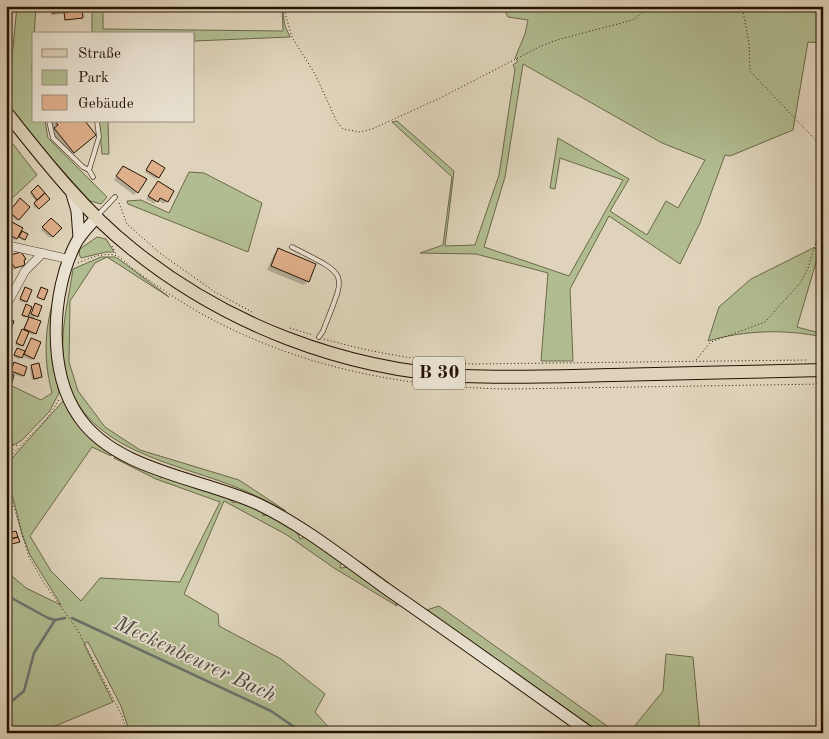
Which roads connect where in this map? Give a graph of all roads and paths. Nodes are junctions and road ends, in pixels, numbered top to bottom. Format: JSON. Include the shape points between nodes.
{"nodes":[{"id":1,"x":283,"y":6,"type":"edge"},
{"id":2,"x":650,"y":6,"type":"edge"},
{"id":3,"x":742,"y":6,"type":"edge"},
{"id":4,"x":6,"y":112,"type":"edge"},
{"id":5,"x":49,"y":122,"type":"edge"},
{"id":6,"x":97,"y":122,"type":"edge"},
{"id":7,"x":823,"y":148,"type":"edge"},
{"id":8,"x":89,"y":170,"type":"junction"},
{"id":9,"x":93,"y":177,"type":"dead end"},
{"id":10,"x":72,"y":194,"type":"junction"},
{"id":11,"x":115,"y":197,"type":"joint"},
{"id":12,"x":96,"y":218,"type":"junction"},
{"id":13,"x":823,"y":220,"type":"edge"},
{"id":14,"x":79,"y":238,"type":"junction"},
{"id":15,"x":6,"y":245,"type":"edge"},
{"id":16,"x":292,"y":247,"type":"dead end"},
{"id":17,"x":43,"y":253,"type":"junction"},
{"id":18,"x":68,"y":260,"type":"junction"},
{"id":19,"x":6,"y":306,"type":"edge"},
{"id":20,"x":255,"y":313,"type":"dead end"},
{"id":21,"x":290,"y":328,"type":"dead end"},
{"id":22,"x":319,"y":337,"type":"junction"},
{"id":23,"x":695,"y":360,"type":"junction"},
{"id":24,"x":814,"y":360,"type":"dead end"},
{"id":25,"x":823,"y":370,"type":"edge"},
{"id":26,"x":823,"y":384,"type":"edge"},
{"id":27,"x":66,"y":395,"type":"junction"},
{"id":28,"x":6,"y":442,"type":"edge"},
{"id":29,"x":19,"y":446,"type":"junction"},
{"id":30,"x":17,"y":448,"type":"junction"},
{"id":31,"x":6,"y":452,"type":"edge"},
{"id":32,"x":127,"y":733,"type":"edge"},
{"id":33,"x":590,"y":733,"type":"edge"}],
"edges":[{"from":1,"to":2,"type":"path","via":[[292,37],[337,122],[343,129],[360,132],[438,99],[541,46],[560,38],[633,20]]},
{"from":3,"to":7,"type":"path","via":[[750,71]]},
{"from":4,"to":10,"type":"main road","number":"B 30"},
{"from":5,"to":8,"type":"lane","via":[[53,138]]},
{"from":6,"to":8,"type":"lane","via":[[99,137]]},
{"from":8,"to":9,"type":"lane"},
{"from":10,"to":12,"type":"main road","number":"B 30"},
{"from":10,"to":14,"type":"street"},
{"from":11,"to":12,"type":"lane"},
{"from":11,"to":20,"type":"path","via":[[127,224],[162,254],[215,292]]},
{"from":12,"to":14,"type":"street"},
{"from":12,"to":25,"type":"main road","number":"B 30","via":[[166,275],[237,318],[317,349],[387,366],[462,376]]},
{"from":13,"to":23,"type":"path","via":[[808,268],[795,289],[765,322],[711,342]]},
{"from":14,"to":18,"type":"street"},
{"from":15,"to":17,"type":"street"},
{"from":16,"to":22,"type":"lane","via":[[330,266],[338,274],[341,284]]},
{"from":17,"to":18,"type":"street"},
{"from":17,"to":19,"type":"street","via":[[25,271]]},
{"from":18,"to":26,"type":"path","via":[[77,264],[97,255],[116,255],[161,288],[272,347],[329,366],[395,380],[512,390]]},
{"from":18,"to":27,"type":"street","via":[[57,323],[58,368]]},
{"from":21,"to":22,"type":"path"},
{"from":22,"to":23,"type":"path","via":[[363,350],[423,361],[532,364]]},
{"from":23,"to":24,"type":"path"},
{"from":27,"to":29,"type":"path"},
{"from":27,"to":33,"type":"street","via":[[78,417],[103,442],[150,466],[259,504],[316,538]]},
{"from":28,"to":29,"type":"path"},
{"from":29,"to":30,"type":"path"},
{"from":30,"to":31,"type":"path"},
{"from":30,"to":32,"type":"path","via":[[9,458],[6,477],[25,548],[44,583],[77,629],[122,716]]}]}
